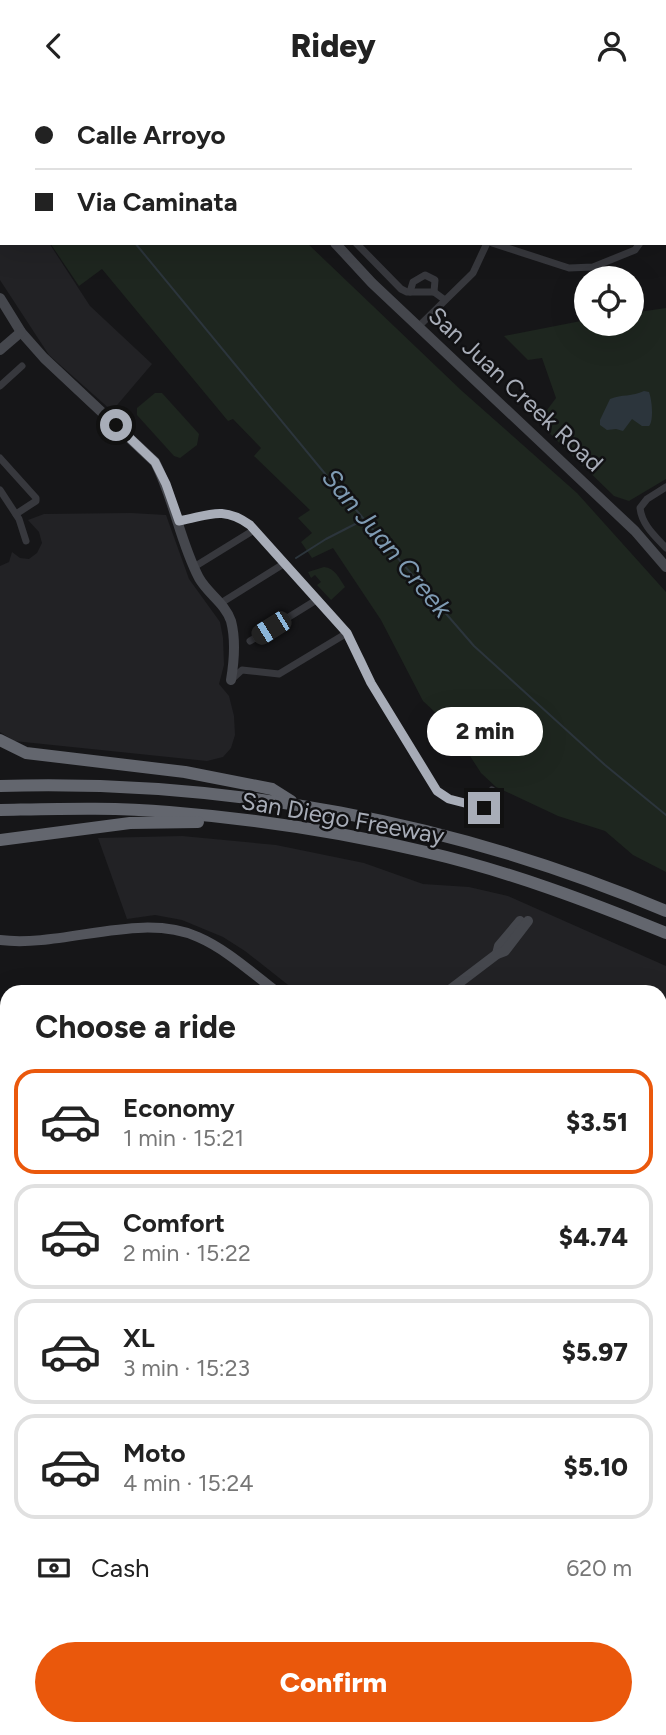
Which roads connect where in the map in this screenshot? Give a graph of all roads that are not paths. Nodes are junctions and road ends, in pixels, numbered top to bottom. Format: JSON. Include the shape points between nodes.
{"nodes":[{"id":1,"x":337,"y":245,"type":"edge"},
{"id":2,"x":358,"y":245,"type":"edge"},
{"id":3,"x":489,"y":245,"type":"edge"},
{"id":4,"x":496,"y":245,"type":"edge"},
{"id":5,"x":639,"y":245,"type":"edge"},
{"id":6,"x":410,"y":292,"type":"junction"},
{"id":7,"x":434,"y":292,"type":"junction"},
{"id":8,"x":0,"y":298,"type":"edge"},
{"id":9,"x":445,"y":300,"type":"junction"},
{"id":10,"x":419,"y":326,"type":"junction"},
{"id":11,"x":21,"y":332,"type":"junction"},
{"id":12,"x":0,"y":350,"type":"edge"},
{"id":13,"x":22,"y":366,"type":"dead end"},
{"id":14,"x":0,"y":386,"type":"edge"},
{"id":15,"x":0,"y":458,"type":"edge"},
{"id":16,"x":666,"y":487,"type":"edge"},
{"id":17,"x":0,"y":490,"type":"edge"},
{"id":18,"x":16,"y":514,"type":"junction"},
{"id":19,"x":183,"y":520,"type":"junction"},
{"id":20,"x":254,"y":530,"type":"junction"},
{"id":21,"x":26,"y":541,"type":"dead end"},
{"id":22,"x":666,"y":548,"type":"edge"},
{"id":23,"x":285,"y":563,"type":"junction"},
{"id":24,"x":194,"y":567,"type":"junction"},
{"id":25,"x":666,"y":567,"type":"edge"},
{"id":26,"x":318,"y":599,"type":"junction"},
{"id":27,"x":221,"y":603,"type":"junction"},
{"id":28,"x":347,"y":633,"type":"junction"},
{"id":29,"x":250,"y":641,"type":"dead end"},
{"id":30,"x":231,"y":680,"type":"joint"},
{"id":31,"x":0,"y":740,"type":"edge"},
{"id":32,"x":0,"y":786,"type":"edge"},
{"id":33,"x":492,"y":790,"type":"dead end"},
{"id":34,"x":295,"y":804,"type":"junction"},
{"id":35,"x":0,"y":810,"type":"edge"},
{"id":36,"x":240,"y":820,"type":"junction"},
{"id":37,"x":0,"y":840,"type":"edge"},
{"id":38,"x":666,"y":911,"type":"edge"},
{"id":39,"x":526,"y":919,"type":"dead end"},
{"id":40,"x":666,"y":933,"type":"edge"},
{"id":41,"x":0,"y":940,"type":"edge"},
{"id":42,"x":267,"y":985,"type":"edge"},
{"id":43,"x":455,"y":985,"type":"edge"}],
"edges":[{"from":1,"to":10,"type":"street","name":"San Juan Creek Road"},
{"from":2,"to":6,"type":"street","via":[[401,289]]},
{"from":3,"to":9,"type":"street","via":[[473,273]]},
{"from":4,"to":5,"type":"street","via":[[569,268],[593,267]]},
{"from":6,"to":7,"type":"street"},
{"from":6,"to":7,"type":"street","via":[[413,282],[425,275],[435,280]]},
{"from":7,"to":9,"type":"street"},
{"from":8,"to":11,"type":"street"},
{"from":9,"to":10,"type":"street"},
{"from":10,"to":25,"type":"street","name":"San Juan Creek Road","via":[[628,523]]},
{"from":11,"to":12,"type":"street"},
{"from":11,"to":19,"type":"street","via":[[155,462]]},
{"from":13,"to":14,"type":"street"},
{"from":15,"to":18,"type":"street","via":[[36,498]]},
{"from":16,"to":22,"type":"street","via":[[640,508],[641,517]]},
{"from":17,"to":18,"type":"street"},
{"from":18,"to":21,"type":"street"},
{"from":19,"to":20,"type":"street","via":[[218,512],[233,515]]},
{"from":19,"to":24,"type":"street"},
{"from":20,"to":23,"type":"street"},
{"from":20,"to":24,"type":"street"},
{"from":23,"to":26,"type":"street"},
{"from":23,"to":27,"type":"street"},
{"from":24,"to":27,"type":"street","via":[[203,585]]},
{"from":26,"to":28,"type":"street"},
{"from":26,"to":29,"type":"street"},
{"from":27,"to":30,"type":"street","via":[[233,635]]},
{"from":28,"to":30,"type":"street","via":[[279,674],[242,670]]},
{"from":28,"to":33,"type":"street","via":[[371,683],[437,791],[484,808]]},
{"from":31,"to":34,"type":"highway","via":[[26,753],[185,772],[272,789]]},
{"from":32,"to":34,"type":"highway","name":"San Diego Freeway","via":[[149,788]]},
{"from":34,"to":38,"type":"highway","name":"San Diego Freeway","via":[[401,824],[510,853]]},
{"from":35,"to":36,"type":"highway","name":"San Diego Freeway","via":[[168,812]]},
{"from":36,"to":37,"type":"highway","via":[[130,823]]},
{"from":36,"to":40,"type":"highway","name":"San Diego Freeway","via":[[428,852],[581,899]]},
{"from":39,"to":43,"type":"street","via":[[499,946],[497,954]]},
{"from":41,"to":42,"type":"main road","via":[[24,942],[171,929],[211,944]]}]}
